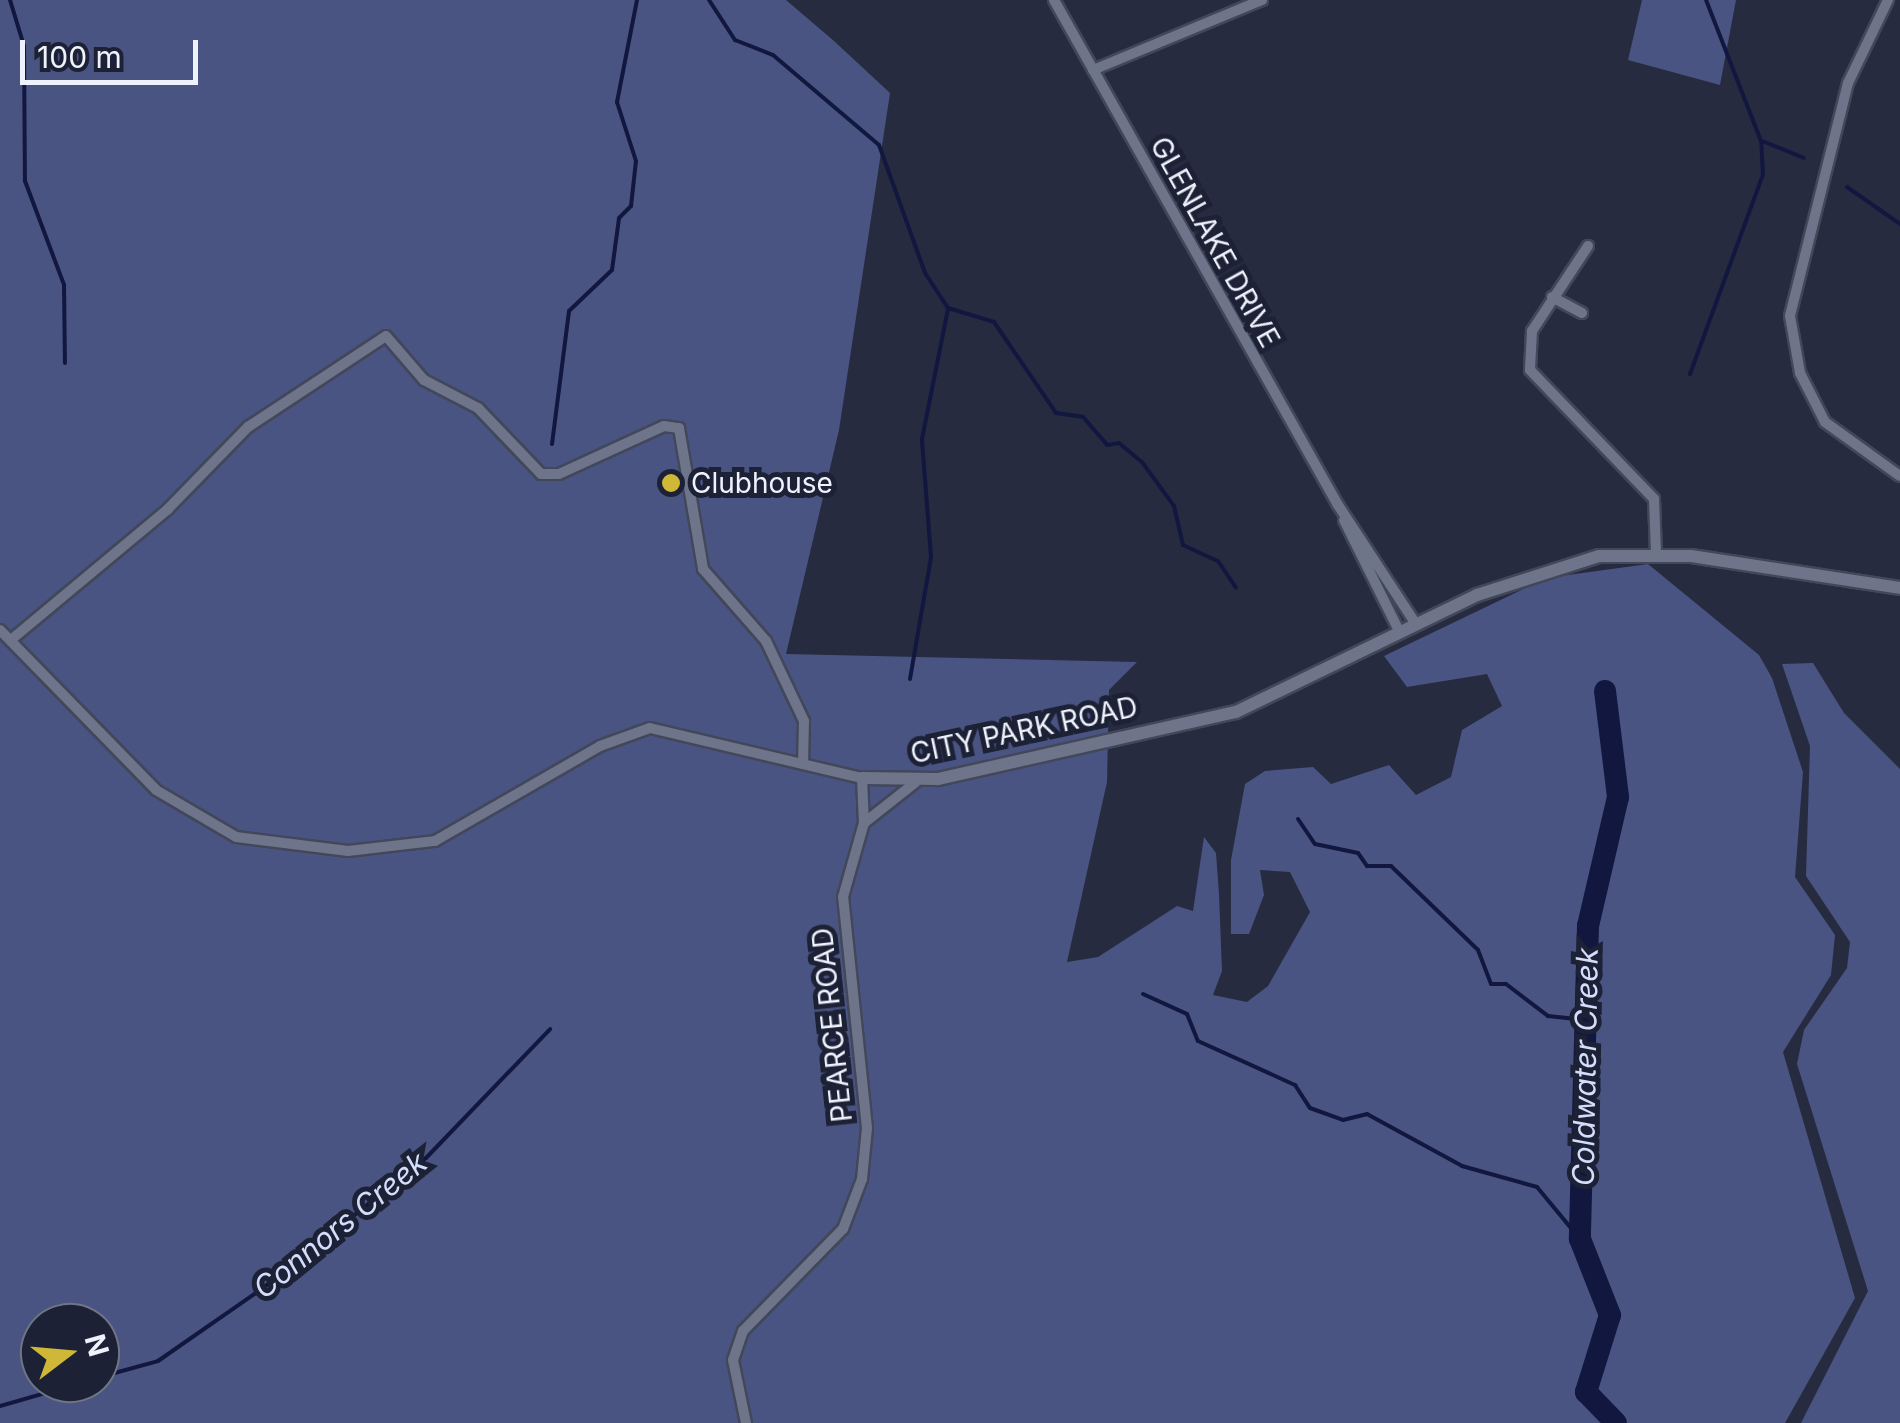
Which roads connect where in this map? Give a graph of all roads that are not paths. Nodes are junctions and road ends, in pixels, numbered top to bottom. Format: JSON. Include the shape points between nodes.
{"nodes":[{"id":1,"x":1054,"y":0,"type":"edge"},
{"id":2,"x":1262,"y":0,"type":"edge"},
{"id":3,"x":1888,"y":0,"type":"edge"},
{"id":4,"x":1093,"y":70,"type":"junction"},
{"id":5,"x":1588,"y":246,"type":"dead end"},
{"id":6,"x":1552,"y":297,"type":"junction"},
{"id":7,"x":1582,"y":314,"type":"dead end"},
{"id":8,"x":1900,"y":476,"type":"edge"},
{"id":9,"x":1338,"y":505,"type":"junction"},
{"id":10,"x":1656,"y":554,"type":"junction"},
{"id":11,"x":1900,"y":588,"type":"edge"},
{"id":12,"x":1416,"y":624,"type":"junction"},
{"id":13,"x":0,"y":630,"type":"edge"},
{"id":14,"x":1400,"y":632,"type":"junction"},
{"id":15,"x":12,"y":640,"type":"junction"},
{"id":16,"x":804,"y":764,"type":"junction"},
{"id":17,"x":862,"y":778,"type":"junction"},
{"id":18,"x":916,"y":782,"type":"junction"},
{"id":19,"x":864,"y":823,"type":"junction"},
{"id":20,"x":746,"y":1423,"type":"edge"}],
"edges":[{"from":1,"to":4,"type":"street","name":"GLENLAKE DRIVE"},
{"from":2,"to":4,"type":"street"},
{"from":3,"to":8,"type":"street","via":[[1848,83],[1790,316],[1800,373],[1826,422]]},
{"from":4,"to":9,"type":"street","name":"GLENLAKE DRIVE"},
{"from":5,"to":6,"type":"street"},
{"from":6,"to":7,"type":"street"},
{"from":6,"to":10,"type":"street","via":[[1532,331],[1530,370],[1654,499]]},
{"from":9,"to":12,"type":"street","name":"GLENLAKE DRIVE"},
{"from":9,"to":14,"type":"street","name":"GLENLAKE DRIVE"},
{"from":10,"to":11,"type":"street","name":"CITY PARK ROAD"},
{"from":10,"to":12,"type":"street","name":"CITY PARK ROAD","via":[[1546,568]]},
{"from":12,"to":14,"type":"street","name":"CITY PARK ROAD"},
{"from":13,"to":15,"type":"street","name":"CITY PARK ROAD"},
{"from":14,"to":18,"type":"street","name":"CITY PARK ROAD","via":[[1236,712]]},
{"from":15,"to":16,"type":"street","name":"CITY PARK ROAD","via":[[178,810],[263,843],[366,851],[435,841],[600,746],[650,728]]},
{"from":15,"to":16,"type":"street","via":[[168,510],[248,426],[386,336],[424,380],[478,408],[540,474],[559,474],[664,426],[680,428],[703,570],[766,640],[804,721]]},
{"from":16,"to":17,"type":"street","name":"CITY PARK ROAD"},
{"from":17,"to":18,"type":"street","name":"CITY PARK ROAD"},
{"from":17,"to":19,"type":"street","name":"PEARCE ROAD"},
{"from":18,"to":19,"type":"street"},
{"from":19,"to":20,"type":"street","name":"PEARCE ROAD","via":[[843,897],[866,1128],[862,1180],[843,1229],[742,1331],[733,1360]]}]}
